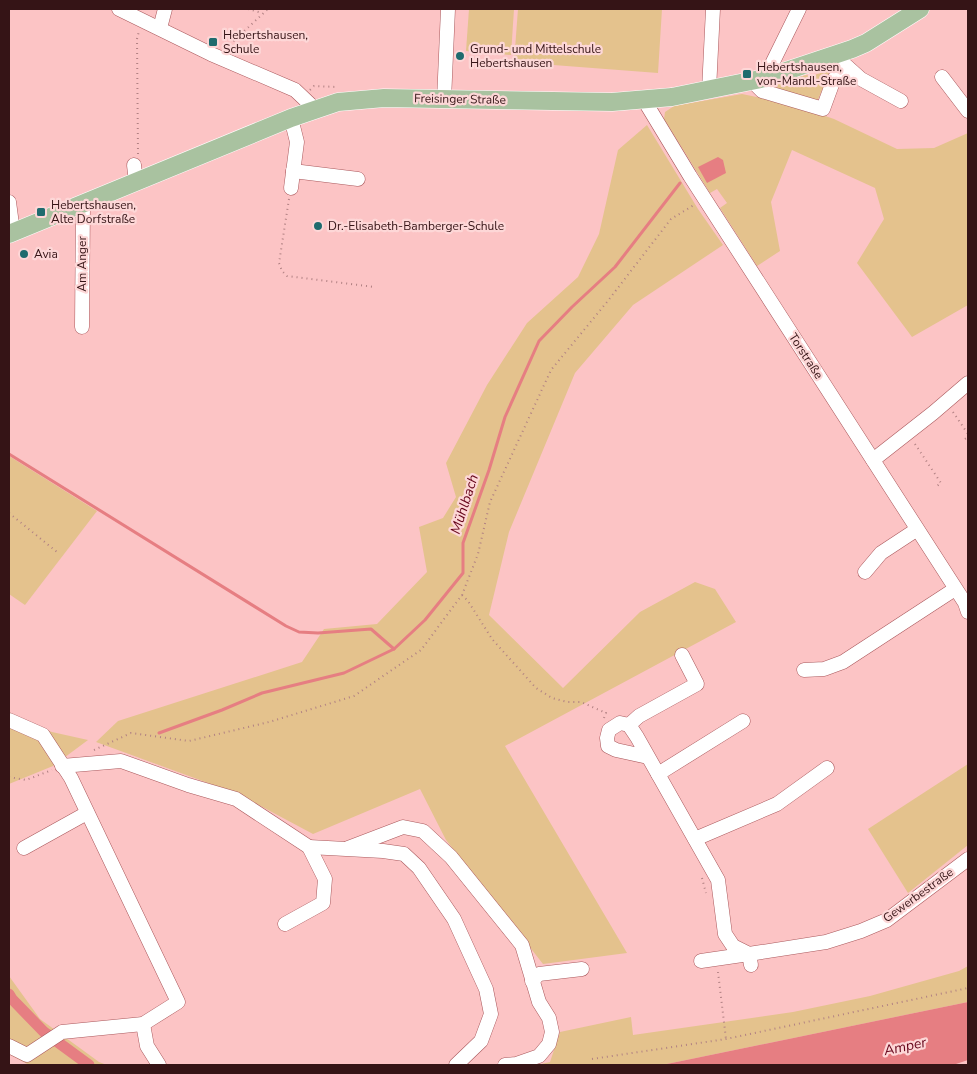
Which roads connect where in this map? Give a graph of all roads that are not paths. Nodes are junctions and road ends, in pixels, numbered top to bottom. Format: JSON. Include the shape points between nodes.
{"nodes":[{"id":1,"x":119,"y":9,"type":"edge"},
{"id":2,"x":165,"y":9,"type":"edge"},
{"id":3,"x":448,"y":9,"type":"edge"},
{"id":4,"x":713,"y":9,"type":"edge"},
{"id":5,"x":799,"y":9,"type":"edge"},
{"id":6,"x":920,"y":9,"type":"edge"},
{"id":7,"x":160,"y":28,"type":"junction"},
{"id":8,"x":834,"y":55,"type":"junction"},
{"id":9,"x":848,"y":68,"type":"junction"},
{"id":10,"x":942,"y":77,"type":"dead end"},
{"id":11,"x":759,"y":79,"type":"junction"},
{"id":12,"x":709,"y":90,"type":"junction"},
{"id":13,"x":444,"y":100,"type":"junction"},
{"id":14,"x":644,"y":100,"type":"junction"},
{"id":15,"x":901,"y":101,"type":"dead end"},
{"id":16,"x":315,"y":109,"type":"junction"},
{"id":17,"x":968,"y":112,"type":"edge"},
{"id":18,"x":291,"y":118,"type":"junction"},
{"id":19,"x":294,"y":171,"type":"junction"},
{"id":20,"x":358,"y":180,"type":"dead end"},
{"id":21,"x":291,"y":188,"type":"road end"},
{"id":22,"x":9,"y":202,"type":"edge"},
{"id":23,"x":83,"y":202,"type":"junction"},
{"id":24,"x":11,"y":233,"type":"edge"},
{"id":25,"x":82,"y":327,"type":"dead end"},
{"id":26,"x":968,"y":383,"type":"edge"},
{"id":27,"x":873,"y":460,"type":"junction"},
{"id":28,"x":916,"y":530,"type":"junction"},
{"id":29,"x":866,"y":572,"type":"dead end"},
{"id":30,"x":955,"y":589,"type":"junction"},
{"id":31,"x":968,"y":612,"type":"edge"},
{"id":32,"x":682,"y":655,"type":"dead end"},
{"id":33,"x":804,"y":670,"type":"dead end"},
{"id":34,"x":9,"y":720,"type":"edge"},
{"id":35,"x":743,"y":721,"type":"dead end"},
{"id":36,"x":624,"y":724,"type":"junction"},
{"id":37,"x":648,"y":757,"type":"junction"},
{"id":38,"x":62,"y":766,"type":"junction"},
{"id":39,"x":827,"y":768,"type":"dead end"},
{"id":40,"x":658,"y":774,"type":"junction"},
{"id":41,"x":88,"y":816,"type":"junction"},
{"id":42,"x":695,"y":839,"type":"junction"},
{"id":43,"x":24,"y":848,"type":"dead end"},
{"id":44,"x":309,"y":848,"type":"junction"},
{"id":45,"x":348,"y":848,"type":"junction"},
{"id":46,"x":968,"y":859,"type":"edge"},
{"id":47,"x":285,"y":924,"type":"dead end"},
{"id":48,"x":750,"y":959,"type":"junction"},
{"id":49,"x":701,"y":961,"type":"dead end"},
{"id":50,"x":582,"y":968,"type":"dead end"},
{"id":51,"x":532,"y":981,"type":"junction"},
{"id":52,"x":142,"y":1024,"type":"junction"},
{"id":53,"x":9,"y":1046,"type":"edge"},
{"id":54,"x":25,"y":1060,"type":"edge"},
{"id":55,"x":159,"y":1065,"type":"edge"},
{"id":56,"x":456,"y":1065,"type":"edge"},
{"id":57,"x":505,"y":1065,"type":"edge"}],
"edges":[{"from":1,"to":7,"type":"street"},
{"from":2,"to":7,"type":"street"},
{"from":3,"to":13,"type":"street"},
{"from":4,"to":12,"type":"street"},
{"from":5,"to":11,"type":"street"},
{"from":6,"to":8,"type":"main road","name":"Freisinger Straße","via":[[866,43]]},
{"from":7,"to":16,"type":"street","via":[[295,90]]},
{"from":8,"to":9,"type":"street"},
{"from":8,"to":11,"type":"main road","name":"Freisinger Straße"},
{"from":9,"to":11,"type":"street","via":[[834,80],[823,109],[762,91]]},
{"from":9,"to":15,"type":"street","via":[[860,79]]},
{"from":10,"to":17,"type":"street"},
{"from":11,"to":12,"type":"main road","name":"Freisinger Straße"},
{"from":12,"to":14,"type":"main road","name":"Freisinger Straße"},
{"from":13,"to":14,"type":"main road","name":"Freisinger Straße"},
{"from":13,"to":16,"type":"main road","name":"Freisinger Straße","via":[[384,98],[338,102]]},
{"from":14,"to":27,"type":"street","name":"Torstraße"},
{"from":16,"to":18,"type":"main road","name":"Freisinger Straße"},
{"from":18,"to":19,"type":"street","via":[[297,142]]},
{"from":18,"to":23,"type":"main road","name":"Freisinger Straße","via":[[136,169]]},
{"from":19,"to":20,"type":"street"},
{"from":19,"to":21,"type":"street"},
{"from":22,"to":24,"type":"street"},
{"from":23,"to":24,"type":"main road","name":"Freisinger Straße"},
{"from":23,"to":25,"type":"street","name":"Am Anger"},
{"from":26,"to":27,"type":"street"},
{"from":27,"to":28,"type":"street","name":"Torstraße"},
{"from":28,"to":29,"type":"street","via":[[881,553]]},
{"from":28,"to":30,"type":"street","name":"Torstraße"},
{"from":30,"to":31,"type":"street","name":"Torstraße"},
{"from":30,"to":33,"type":"street","via":[[842,662],[824,669]]},
{"from":32,"to":36,"type":"street","via":[[697,684]]},
{"from":34,"to":38,"type":"street","via":[[43,735]]},
{"from":35,"to":40,"type":"street"},
{"from":36,"to":37,"type":"street"},
{"from":36,"to":37,"type":"street","via":[[609,730],[608,746]]},
{"from":37,"to":40,"type":"street"},
{"from":38,"to":41,"type":"street"},
{"from":38,"to":44,"type":"street","via":[[121,761],[236,799]]},
{"from":39,"to":42,"type":"street","via":[[777,804]]},
{"from":40,"to":42,"type":"street"},
{"from":41,"to":43,"type":"street"},
{"from":41,"to":52,"type":"street","via":[[178,1002]]},
{"from":42,"to":48,"type":"street","via":[[718,880],[725,934],[733,946]]},
{"from":44,"to":45,"type":"street"},
{"from":44,"to":47,"type":"street","via":[[325,879],[323,903]]},
{"from":45,"to":51,"type":"street","via":[[403,826],[423,831],[451,857],[522,945]]},
{"from":45,"to":56,"type":"street","via":[[404,854],[419,868],[454,919],[486,990],[491,1014],[481,1041]]},
{"from":46,"to":48,"type":"street","name":"Gewerbestraße","via":[[887,920],[870,928],[826,942]]},
{"from":48,"to":49,"type":"street","name":"Gewerbestraße"},
{"from":50,"to":51,"type":"street","via":[[539,974]]},
{"from":51,"to":57,"type":"street","via":[[549,1018],[552,1032],[549,1044],[539,1056]]},
{"from":52,"to":54,"type":"street","via":[[62,1032]]},
{"from":52,"to":55,"type":"street","via":[[147,1046]]},
{"from":53,"to":54,"type":"street"}]}
